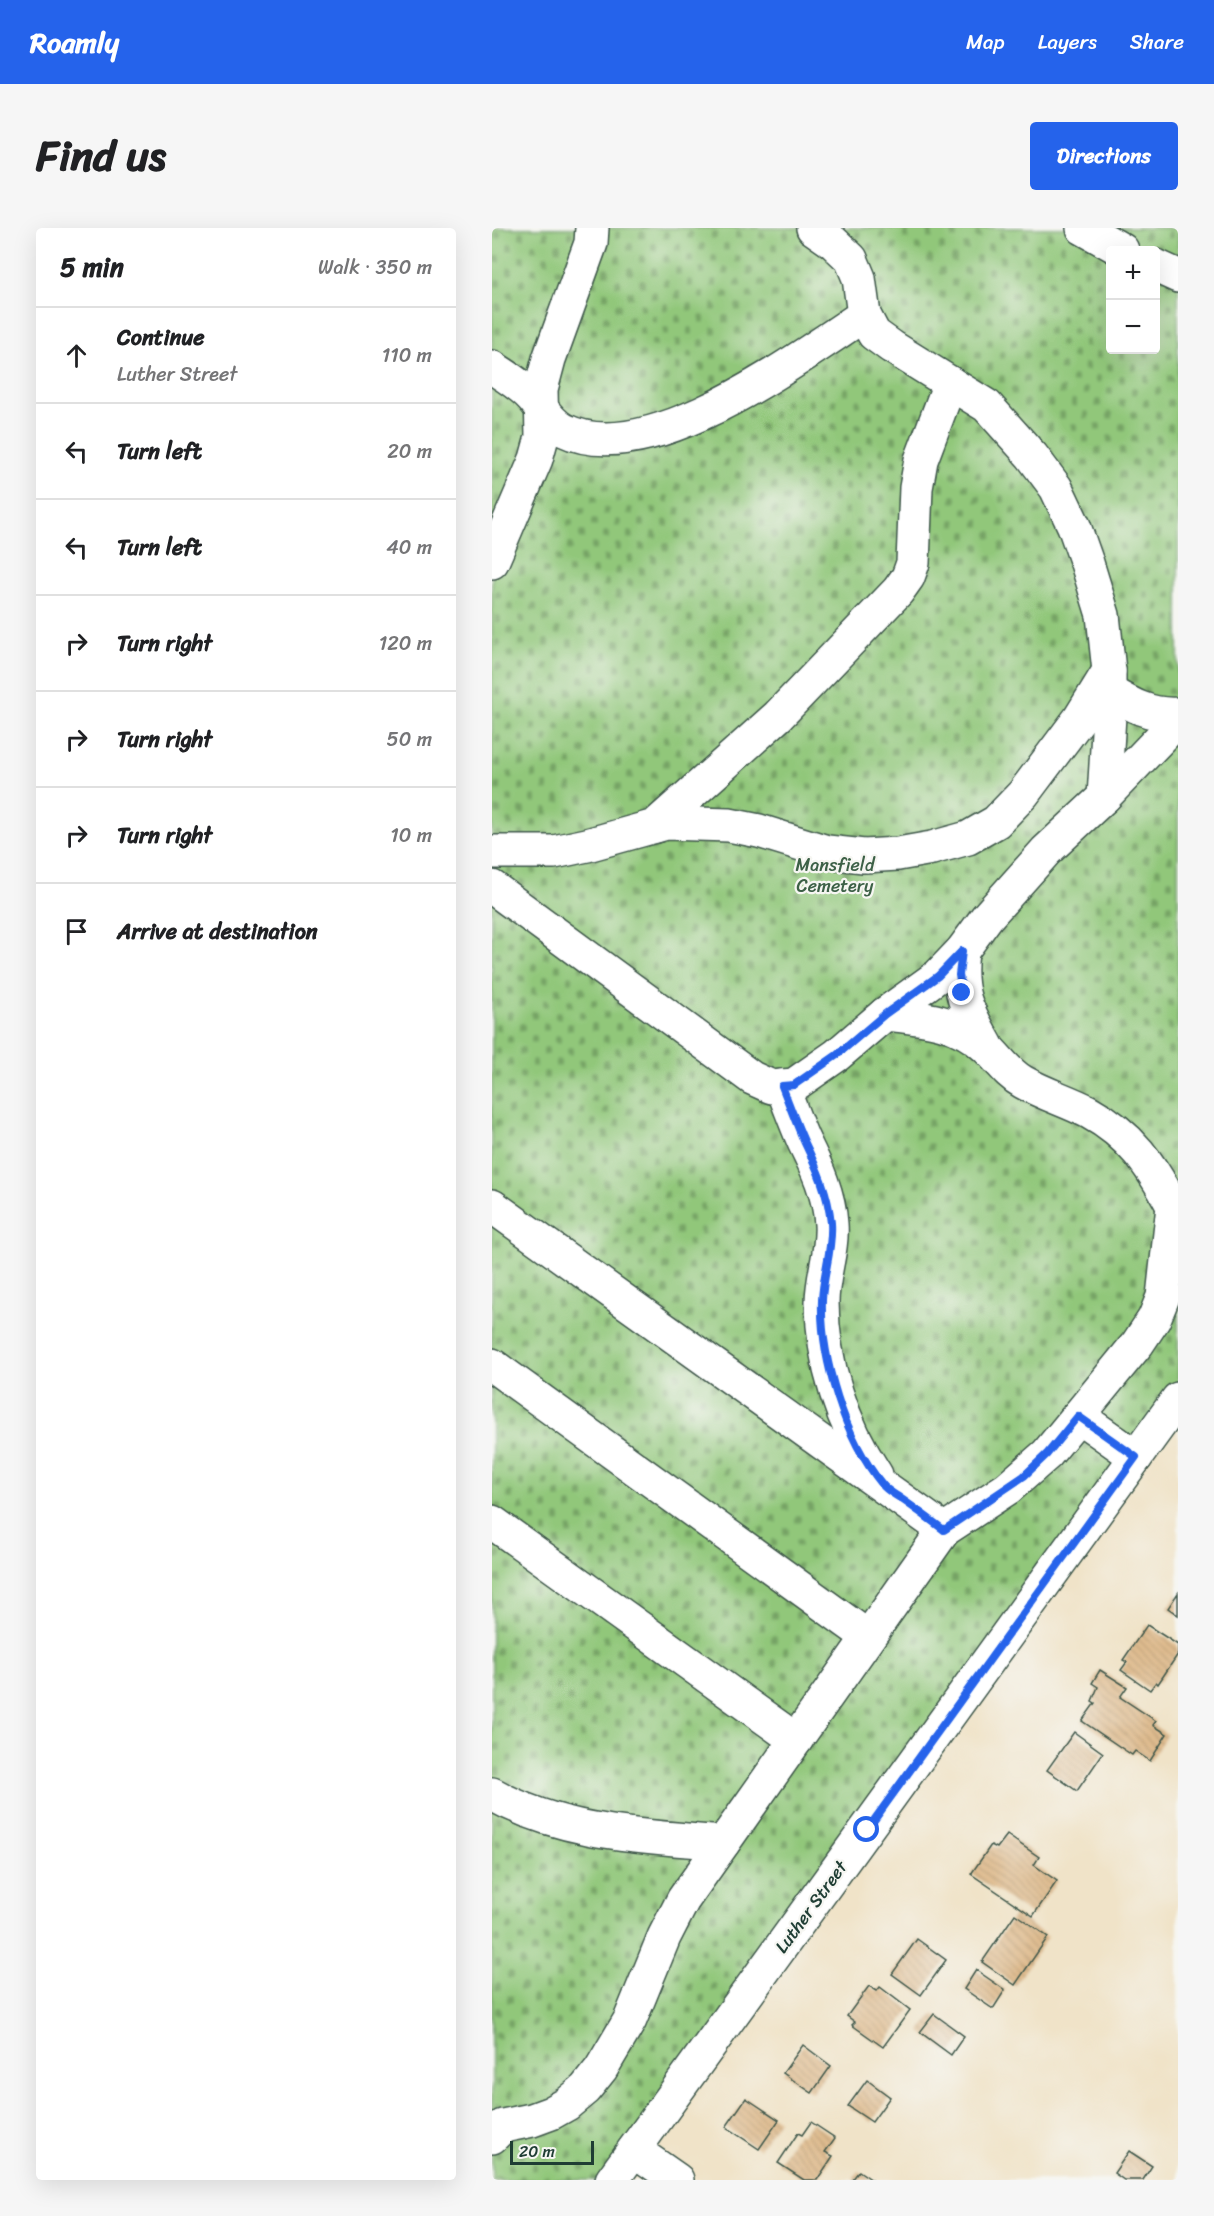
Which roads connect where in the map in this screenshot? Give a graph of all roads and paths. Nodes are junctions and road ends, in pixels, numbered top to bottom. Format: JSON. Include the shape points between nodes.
{"nodes":[{"id":1,"x":592,"y":228,"type":"edge"},
{"id":2,"x":813,"y":228,"type":"edge"},
{"id":3,"x":1083,"y":228,"type":"edge"},
{"id":4,"x":1115,"y":246,"type":"edge"},
{"id":5,"x":1160,"y":268,"type":"edge"},
{"id":6,"x":1178,"y":276,"type":"edge"},
{"id":7,"x":864,"y":315,"type":"junction"},
{"id":8,"x":492,"y":367,"type":"edge"},
{"id":9,"x":950,"y":382,"type":"junction"},
{"id":10,"x":540,"y":407,"type":"junction"},
{"id":11,"x":492,"y":562,"type":"edge"},
{"id":12,"x":1109,"y":681,"type":"junction"},
{"id":13,"x":1178,"y":714,"type":"edge"},
{"id":14,"x":1178,"y":720,"type":"edge"},
{"id":15,"x":1104,"y":798,"type":"junction"},
{"id":16,"x":655,"y":826,"type":"junction"},
{"id":17,"x":492,"y":852,"type":"edge"},
{"id":18,"x":492,"y":887,"type":"edge"},
{"id":19,"x":962,"y":951,"type":"junction"},
{"id":20,"x":885,"y":1014,"type":"junction"},
{"id":21,"x":988,"y":1049,"type":"junction"},
{"id":22,"x":782,"y":1086,"type":"junction"},
{"id":23,"x":1176,"y":1203,"type":"edge"},
{"id":24,"x":492,"y":1206,"type":"edge"},
{"id":25,"x":492,"y":1365,"type":"edge"},
{"id":26,"x":1178,"y":1400,"type":"edge"},
{"id":27,"x":1078,"y":1416,"type":"junction"},
{"id":28,"x":1136,"y":1457,"type":"junction"},
{"id":29,"x":883,"y":1485,"type":"junction"},
{"id":30,"x":492,"y":1522,"type":"edge"},
{"id":31,"x":944,"y":1530,"type":"junction"},
{"id":32,"x":868,"y":1637,"type":"junction"},
{"id":33,"x":796,"y":1740,"type":"junction"},
{"id":34,"x":498,"y":1801,"type":"edge"},
{"id":35,"x":723,"y":1843,"type":"junction"},
{"id":36,"x":496,"y":2126,"type":"edge"},
{"id":37,"x":634,"y":2150,"type":"junction"},
{"id":38,"x":612,"y":2180,"type":"edge"},
{"id":39,"x":677,"y":2180,"type":"edge"}],
"edges":[{"from":1,"to":10,"type":"street","via":[[591,243],[549,359]]},
{"from":2,"to":7,"type":"street","via":[[851,259],[859,278]]},
{"from":3,"to":4,"type":"street"},
{"from":5,"to":6,"type":"street"},
{"from":7,"to":9,"type":"street","via":[[874,334]]},
{"from":7,"to":10,"type":"street","via":[[725,403],[659,430],[618,437],[580,436],[562,429]]},
{"from":8,"to":10,"type":"street","via":[[522,387]]},
{"from":9,"to":12,"type":"street","via":[[987,406],[1056,488],[1084,554],[1103,615]]},
{"from":9,"to":16,"type":"street","via":[[921,460],[913,563],[908,577],[778,716]]},
{"from":10,"to":11,"type":"street","via":[[542,437],[536,459]]},
{"from":12,"to":13,"type":"street","via":[[1129,704],[1156,714]]},
{"from":12,"to":15,"type":"street"},
{"from":12,"to":16,"type":"street","via":[[1023,794],[996,822],[968,838],[921,850],[864,856],[827,852],[729,825]]},
{"from":14,"to":15,"type":"street"},
{"from":15,"to":19,"type":"street","via":[[1046,851]]},
{"from":16,"to":17,"type":"street","via":[[554,852]]},
{"from":18,"to":22,"type":"street","via":[[752,1078],[772,1087]]},
{"from":19,"to":20,"type":"street","via":[[938,976]]},
{"from":19,"to":21,"type":"street","via":[[962,993]]},
{"from":20,"to":21,"type":"street","via":[[933,1019],[955,1026]]},
{"from":20,"to":22,"type":"street","via":[[794,1085]]},
{"from":21,"to":23,"type":"street","via":[[1020,1081],[1089,1112],[1117,1130],[1140,1152]]},
{"from":22,"to":29,"type":"street","via":[[820,1173],[828,1202],[829,1259],[822,1299],[830,1373],[859,1449]]},
{"from":23,"to":27,"type":"street","via":[[1163,1297],[1154,1319]]},
{"from":24,"to":29,"type":"street"},
{"from":25,"to":32,"type":"street"},
{"from":26,"to":28,"type":"street","name":"Luther Street"},
{"from":27,"to":28,"type":"street"},
{"from":27,"to":31,"type":"street","via":[[1024,1476]]},
{"from":28,"to":37,"type":"street","name":"Luther Street"},
{"from":29,"to":31,"type":"street"},
{"from":30,"to":33,"type":"street"},
{"from":31,"to":32,"type":"street"},
{"from":32,"to":33,"type":"street"},
{"from":33,"to":35,"type":"street"},
{"from":34,"to":35,"type":"street","via":[[544,1818],[605,1832]]},
{"from":35,"to":36,"type":"street","via":[[683,1900],[630,2020],[590,2083],[551,2113]]},
{"from":37,"to":38,"type":"street","name":"Luther Street"},
{"from":37,"to":39,"type":"street"}]}
